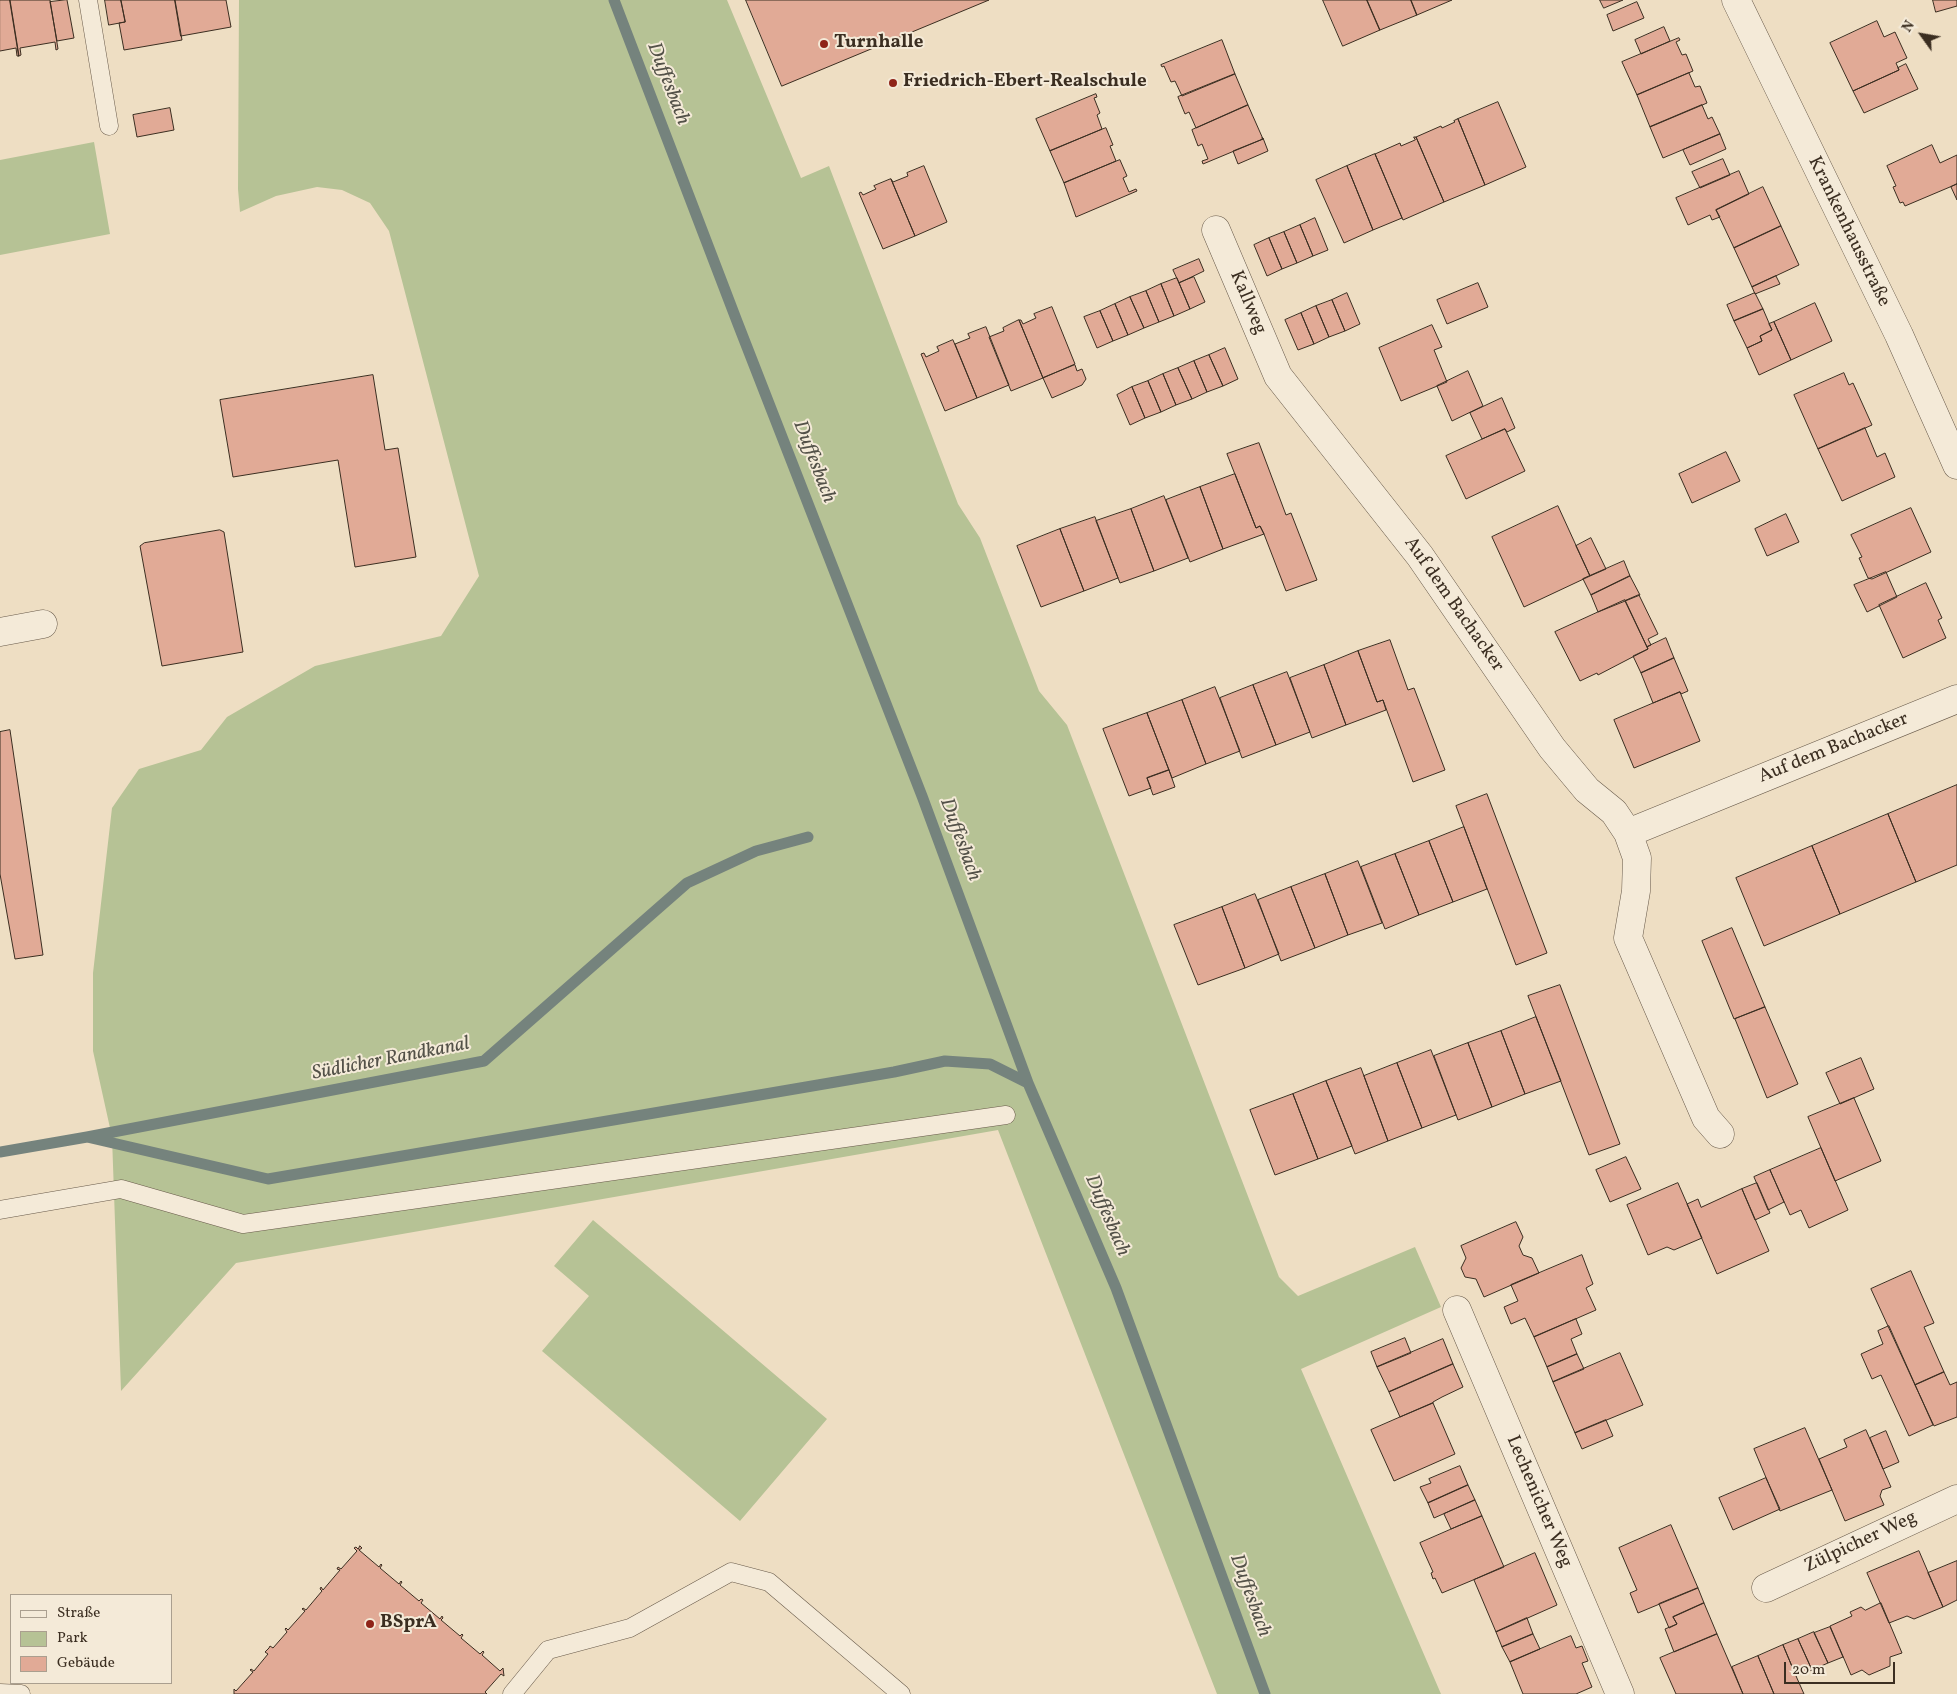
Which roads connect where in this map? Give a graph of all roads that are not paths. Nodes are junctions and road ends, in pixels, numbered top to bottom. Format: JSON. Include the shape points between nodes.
{"nodes":[{"id":1,"x":88,"y":0,"type":"edge"},
{"id":2,"x":1736,"y":0,"type":"edge"},
{"id":3,"x":109,"y":126,"type":"dead end"},
{"id":4,"x":1216,"y":230,"type":"dead end"},
{"id":5,"x":1278,"y":376,"type":"joint"},
{"id":6,"x":1957,"y":465,"type":"edge"},
{"id":7,"x":43,"y":624,"type":"dead end"},
{"id":8,"x":0,"y":632,"type":"edge"},
{"id":9,"x":1957,"y":699,"type":"edge"},
{"id":10,"x":1628,"y":833,"type":"junction"},
{"id":11,"x":1006,"y":1115,"type":"dead end"},
{"id":12,"x":1720,"y":1134,"type":"dead end"},
{"id":13,"x":0,"y":1210,"type":"edge"},
{"id":14,"x":1457,"y":1310,"type":"dead end"},
{"id":15,"x":1957,"y":1499,"type":"edge"},
{"id":16,"x":1766,"y":1588,"type":"dead end"},
{"id":17,"x":0,"y":1693,"type":"edge"},
{"id":18,"x":21,"y":1694,"type":"edge"},
{"id":19,"x":512,"y":1694,"type":"edge"},
{"id":20,"x":901,"y":1694,"type":"edge"},
{"id":21,"x":1620,"y":1694,"type":"edge"}],
"edges":[{"from":1,"to":3,"type":"lane"},
{"from":2,"to":6,"type":"street","name":"Krankenhausstraße","via":[[1898,335]]},
{"from":4,"to":5,"type":"street","name":"Kallweg"},
{"from":5,"to":10,"type":"street","name":"Auf dem Bachacker","via":[[1420,556],[1552,748],[1587,790],[1614,812]]},
{"from":7,"to":8,"type":"street"},
{"from":9,"to":10,"type":"street","name":"Auf dem Bachacker"},
{"from":10,"to":12,"type":"street","name":"Auf dem Bachacker","via":[[1637,858],[1636,891],[1628,938],[1706,1118]]},
{"from":11,"to":13,"type":"lane","via":[[243,1224],[121,1189]]},
{"from":14,"to":21,"type":"street","name":"Lechenicher Weg"},
{"from":15,"to":16,"type":"street","name":"Zülpicher Weg"},
{"from":17,"to":18,"type":"lane"},
{"from":19,"to":20,"type":"lane","via":[[548,1650],[630,1628],[731,1572],[768,1582]]}]}
